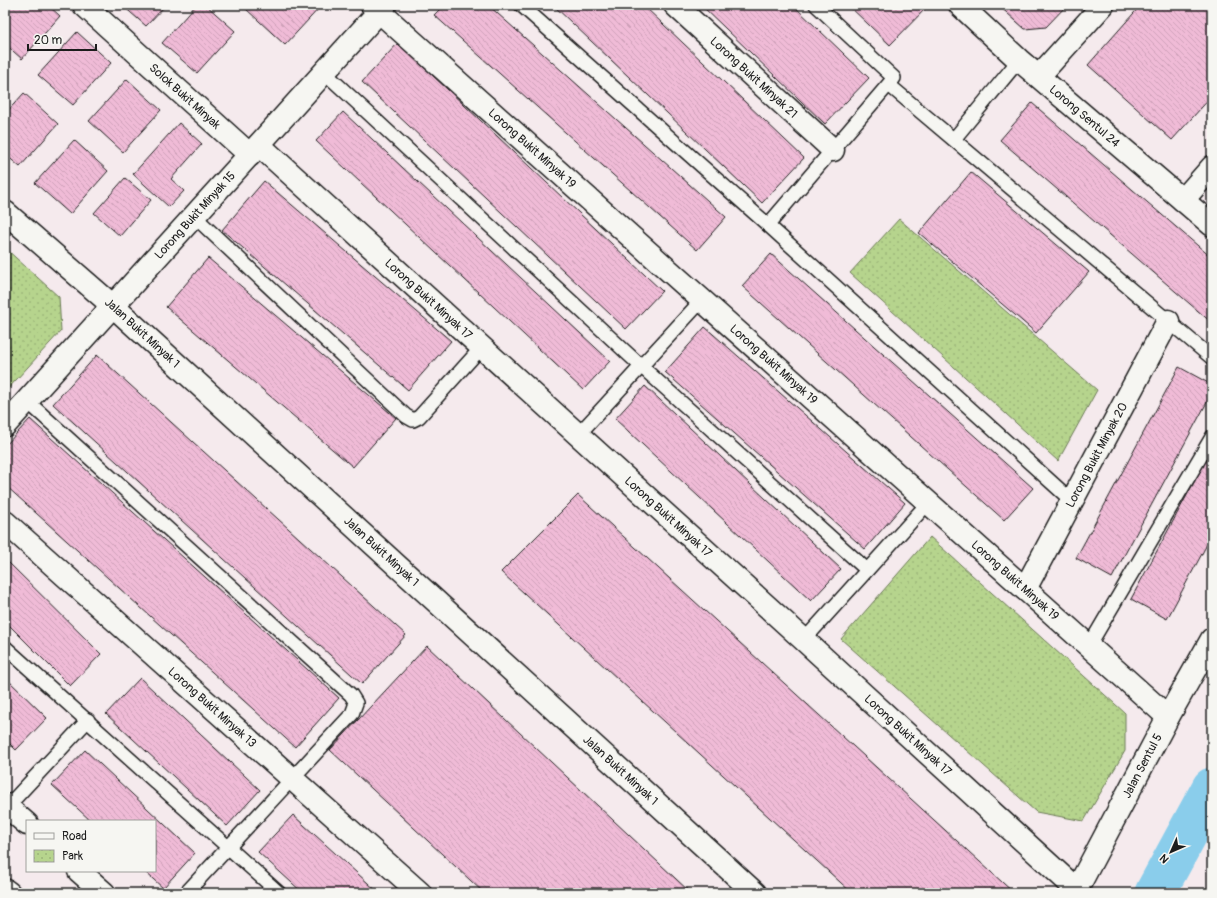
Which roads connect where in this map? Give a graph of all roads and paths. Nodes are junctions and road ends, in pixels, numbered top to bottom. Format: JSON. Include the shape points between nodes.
{"nodes":[{"id":1,"x":84,"y":5,"type":"edge"},
{"id":2,"x":521,"y":5,"type":"edge"},
{"id":3,"x":675,"y":5,"type":"edge"},
{"id":4,"x":816,"y":5,"type":"edge"},
{"id":5,"x":960,"y":5,"type":"edge"},
{"id":6,"x":1103,"y":5,"type":"edge"},
{"id":7,"x":379,"y":7,"type":"edge"},
{"id":8,"x":1019,"y":60,"type":"junction"},
{"id":9,"x":324,"y":72,"type":"junction"},
{"id":10,"x":1038,"y":76,"type":"junction"},
{"id":11,"x":889,"y":84,"type":"junction"},
{"id":12,"x":954,"y":139,"type":"junction"},
{"id":13,"x":254,"y":150,"type":"junction"},
{"id":14,"x":833,"y":150,"type":"junction"},
{"id":15,"x":1212,"y":167,"type":"edge"},
{"id":16,"x":1183,"y":200,"type":"junction"},
{"id":17,"x":5,"y":212,"type":"edge"},
{"id":18,"x":194,"y":216,"type":"junction"},
{"id":19,"x":768,"y":225,"type":"junction"},
{"id":20,"x":1212,"y":225,"type":"edge"},
{"id":21,"x":702,"y":300,"type":"junction"},
{"id":22,"x":113,"y":306,"type":"junction"},
{"id":23,"x":1168,"y":321,"type":"junction"},
{"id":24,"x":482,"y":347,"type":"junction"},
{"id":25,"x":1212,"y":358,"type":"edge"},
{"id":26,"x":642,"y":367,"type":"junction"},
{"id":27,"x":27,"y":401,"type":"junction"},
{"id":28,"x":5,"y":425,"type":"edge"},
{"id":29,"x":578,"y":435,"type":"junction"},
{"id":30,"x":1212,"y":437,"type":"edge"},
{"id":31,"x":1072,"y":501,"type":"junction"},
{"id":32,"x":928,"y":502,"type":"junction"},
{"id":33,"x":5,"y":522,"type":"edge"},
{"id":34,"x":868,"y":570,"type":"junction"},
{"id":35,"x":1025,"y":589,"type":"junction"},
{"id":36,"x":1212,"y":639,"type":"edge"},
{"id":37,"x":804,"y":640,"type":"junction"},
{"id":38,"x":1089,"y":646,"type":"junction"},
{"id":39,"x":5,"y":647,"type":"edge"},
{"id":40,"x":1168,"y":717,"type":"junction"},
{"id":41,"x":88,"y":720,"type":"junction"},
{"id":42,"x":292,"y":778,"type":"junction"},
{"id":43,"x":6,"y":806,"type":"edge"},
{"id":44,"x":26,"y":823,"type":"edge"},
{"id":45,"x":229,"y":847,"type":"junction"},
{"id":46,"x":80,"y":872,"type":"edge"},
{"id":47,"x":5,"y":890,"type":"edge"},
{"id":48,"x":1076,"y":892,"type":"edge"},
{"id":49,"x":9,"y":893,"type":"edge"},
{"id":50,"x":104,"y":893,"type":"edge"},
{"id":51,"x":186,"y":893,"type":"edge"},
{"id":52,"x":279,"y":893,"type":"edge"},
{"id":53,"x":420,"y":893,"type":"edge"},
{"id":54,"x":755,"y":893,"type":"edge"}],
"edges":[{"from":1,"to":13,"type":"street","name":"Solok Bukit Minyak"},
{"from":2,"to":19,"type":"lane"},
{"from":3,"to":14,"type":"street","name":"Lorong Bukit Minyak 21"},
{"from":4,"to":11,"type":"lane","via":[[894,78]]},
{"from":5,"to":8,"type":"street","name":"Lorong Sentul 24"},
{"from":6,"to":10,"type":"street"},
{"from":7,"to":9,"type":"street","name":"Lorong Bukit Minyak 15"},
{"from":7,"to":21,"type":"street","name":"Lorong Bukit Minyak 19"},
{"from":8,"to":10,"type":"street","name":"Lorong Sentul 24"},
{"from":8,"to":12,"type":"lane"},
{"from":9,"to":13,"type":"street","name":"Lorong Bukit Minyak 15"},
{"from":9,"to":26,"type":"lane"},
{"from":10,"to":16,"type":"street","name":"Lorong Sentul 24"},
{"from":11,"to":12,"type":"lane"},
{"from":11,"to":14,"type":"lane"},
{"from":12,"to":23,"type":"lane"},
{"from":13,"to":18,"type":"street","name":"Lorong Bukit Minyak 15"},
{"from":13,"to":24,"type":"street","name":"Lorong Bukit Minyak 17"},
{"from":14,"to":19,"type":"lane"},
{"from":15,"to":16,"type":"street"},
{"from":16,"to":20,"type":"street","name":"Lorong Sentul 24"},
{"from":17,"to":22,"type":"street","name":"Jalan Bukit Minyak 1"},
{"from":18,"to":22,"type":"street","name":"Lorong Bukit Minyak 15"},
{"from":18,"to":24,"type":"lane","via":[[413,420],[419,417]]},
{"from":19,"to":31,"type":"lane"},
{"from":21,"to":26,"type":"lane"},
{"from":21,"to":32,"type":"street","name":"Lorong Bukit Minyak 19"},
{"from":22,"to":27,"type":"street","name":"Lorong Bukit Minyak 15"},
{"from":22,"to":54,"type":"street","name":"Jalan Bukit Minyak 1"},
{"from":23,"to":25,"type":"lane"},
{"from":23,"to":31,"type":"street","name":"Lorong Bukit Minyak 20"},
{"from":24,"to":29,"type":"street","name":"Lorong Bukit Minyak 17"},
{"from":26,"to":29,"type":"lane"},
{"from":26,"to":34,"type":"lane"},
{"from":27,"to":28,"type":"street","name":"Lorong Bukit Minyak 15"},
{"from":27,"to":42,"type":"lane","via":[[351,695],[356,703],[352,714]]},
{"from":29,"to":37,"type":"street","name":"Lorong Bukit Minyak 17"},
{"from":30,"to":38,"type":"lane"},
{"from":31,"to":35,"type":"street","name":"Lorong Bukit Minyak 20"},
{"from":32,"to":34,"type":"lane"},
{"from":32,"to":35,"type":"street","name":"Lorong Bukit Minyak 19"},
{"from":33,"to":42,"type":"street","name":"Lorong Bukit Minyak 13"},
{"from":34,"to":37,"type":"lane"},
{"from":35,"to":38,"type":"street","name":"Lorong Bukit Minyak 19"},
{"from":36,"to":40,"type":"street","name":"Jalan Sentul 5"},
{"from":37,"to":48,"type":"street","name":"Lorong Bukit Minyak 17"},
{"from":38,"to":40,"type":"street","name":"Lorong Bukit Minyak 19"},
{"from":39,"to":41,"type":"lane"},
{"from":40,"to":48,"type":"street","name":"Jalan Sentul 5"},
{"from":41,"to":43,"type":"lane"},
{"from":41,"to":45,"type":"lane"},
{"from":42,"to":45,"type":"lane"},
{"from":42,"to":53,"type":"street","name":"Lorong Bukit Minyak 13"},
{"from":43,"to":44,"type":"street"},
{"from":45,"to":51,"type":"lane"},
{"from":45,"to":52,"type":"lane"},
{"from":46,"to":50,"type":"street"},
{"from":47,"to":49,"type":"street"}]}
